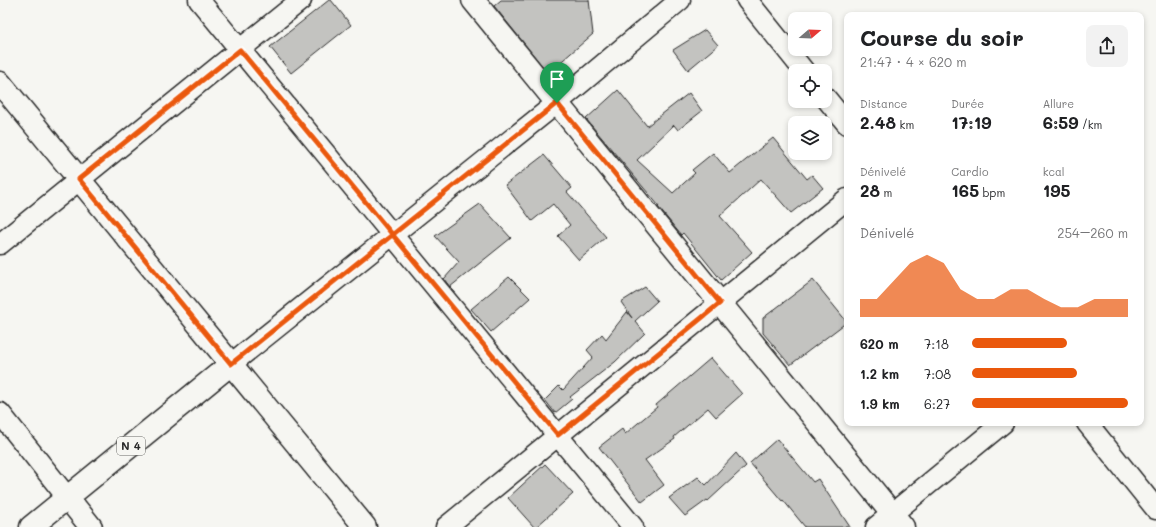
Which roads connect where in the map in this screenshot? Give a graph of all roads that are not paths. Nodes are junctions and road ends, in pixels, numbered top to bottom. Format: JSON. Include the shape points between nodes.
{"nodes":[{"id":1,"x":199,"y":0,"type":"edge"},
{"id":2,"x":301,"y":0,"type":"edge"},
{"id":3,"x":473,"y":0,"type":"edge"},
{"id":4,"x":680,"y":0,"type":"edge"},
{"id":5,"x":747,"y":0,"type":"edge"},
{"id":6,"x":240,"y":50,"type":"junction"},
{"id":7,"x":798,"y":64,"type":"edge"},
{"id":8,"x":0,"y":83,"type":"edge"},
{"id":9,"x":557,"y":103,"type":"junction"},
{"id":10,"x":832,"y":106,"type":"edge"},
{"id":11,"x":844,"y":120,"type":"edge"},
{"id":12,"x":79,"y":179,"type":"junction"},
{"id":13,"x":844,"y":201,"type":"edge"},
{"id":14,"x":393,"y":236,"type":"junction"},
{"id":15,"x":0,"y":244,"type":"edge"},
{"id":16,"x":720,"y":303,"type":"junction"},
{"id":17,"x":231,"y":364,"type":"junction"},
{"id":18,"x":0,"y":413,"type":"edge"},
{"id":19,"x":1000,"y":426,"type":"edge"},
{"id":20,"x":1089,"y":426,"type":"edge"},
{"id":21,"x":558,"y":435,"type":"junction"},
{"id":22,"x":67,"y":497,"type":"junction"},
{"id":23,"x":1156,"y":508,"type":"edge"},
{"id":24,"x":898,"y":520,"type":"edge"},
{"id":25,"x":31,"y":527,"type":"edge"},
{"id":26,"x":92,"y":527,"type":"edge"},
{"id":27,"x":365,"y":527,"type":"edge"},
{"id":28,"x":446,"y":527,"type":"edge"},
{"id":29,"x":633,"y":527,"type":"edge"},
{"id":30,"x":876,"y":527,"type":"edge"}],
"edges":[{"from":1,"to":6,"type":"street"},
{"from":2,"to":6,"type":"street"},
{"from":3,"to":9,"type":"main road"},
{"from":4,"to":9,"type":"street"},
{"from":5,"to":7,"type":"street"},
{"from":6,"to":12,"type":"street"},
{"from":6,"to":14,"type":"street"},
{"from":8,"to":12,"type":"main road"},
{"from":9,"to":14,"type":"street"},
{"from":9,"to":16,"type":"main road"},
{"from":10,"to":11,"type":"street"},
{"from":12,"to":15,"type":"street"},
{"from":12,"to":17,"type":"main road"},
{"from":13,"to":16,"type":"street"},
{"from":14,"to":17,"type":"street"},
{"from":14,"to":21,"type":"street"},
{"from":16,"to":21,"type":"street"},
{"from":16,"to":24,"type":"main road"},
{"from":17,"to":22,"type":"main road","number":"N 4"},
{"from":17,"to":27,"type":"main road"},
{"from":18,"to":22,"type":"street"},
{"from":19,"to":24,"type":"street"},
{"from":20,"to":23,"type":"street"},
{"from":21,"to":28,"type":"street"},
{"from":21,"to":29,"type":"street"},
{"from":22,"to":25,"type":"main road","number":"N 4"},
{"from":22,"to":26,"type":"main road"},
{"from":24,"to":30,"type":"street"}]}
